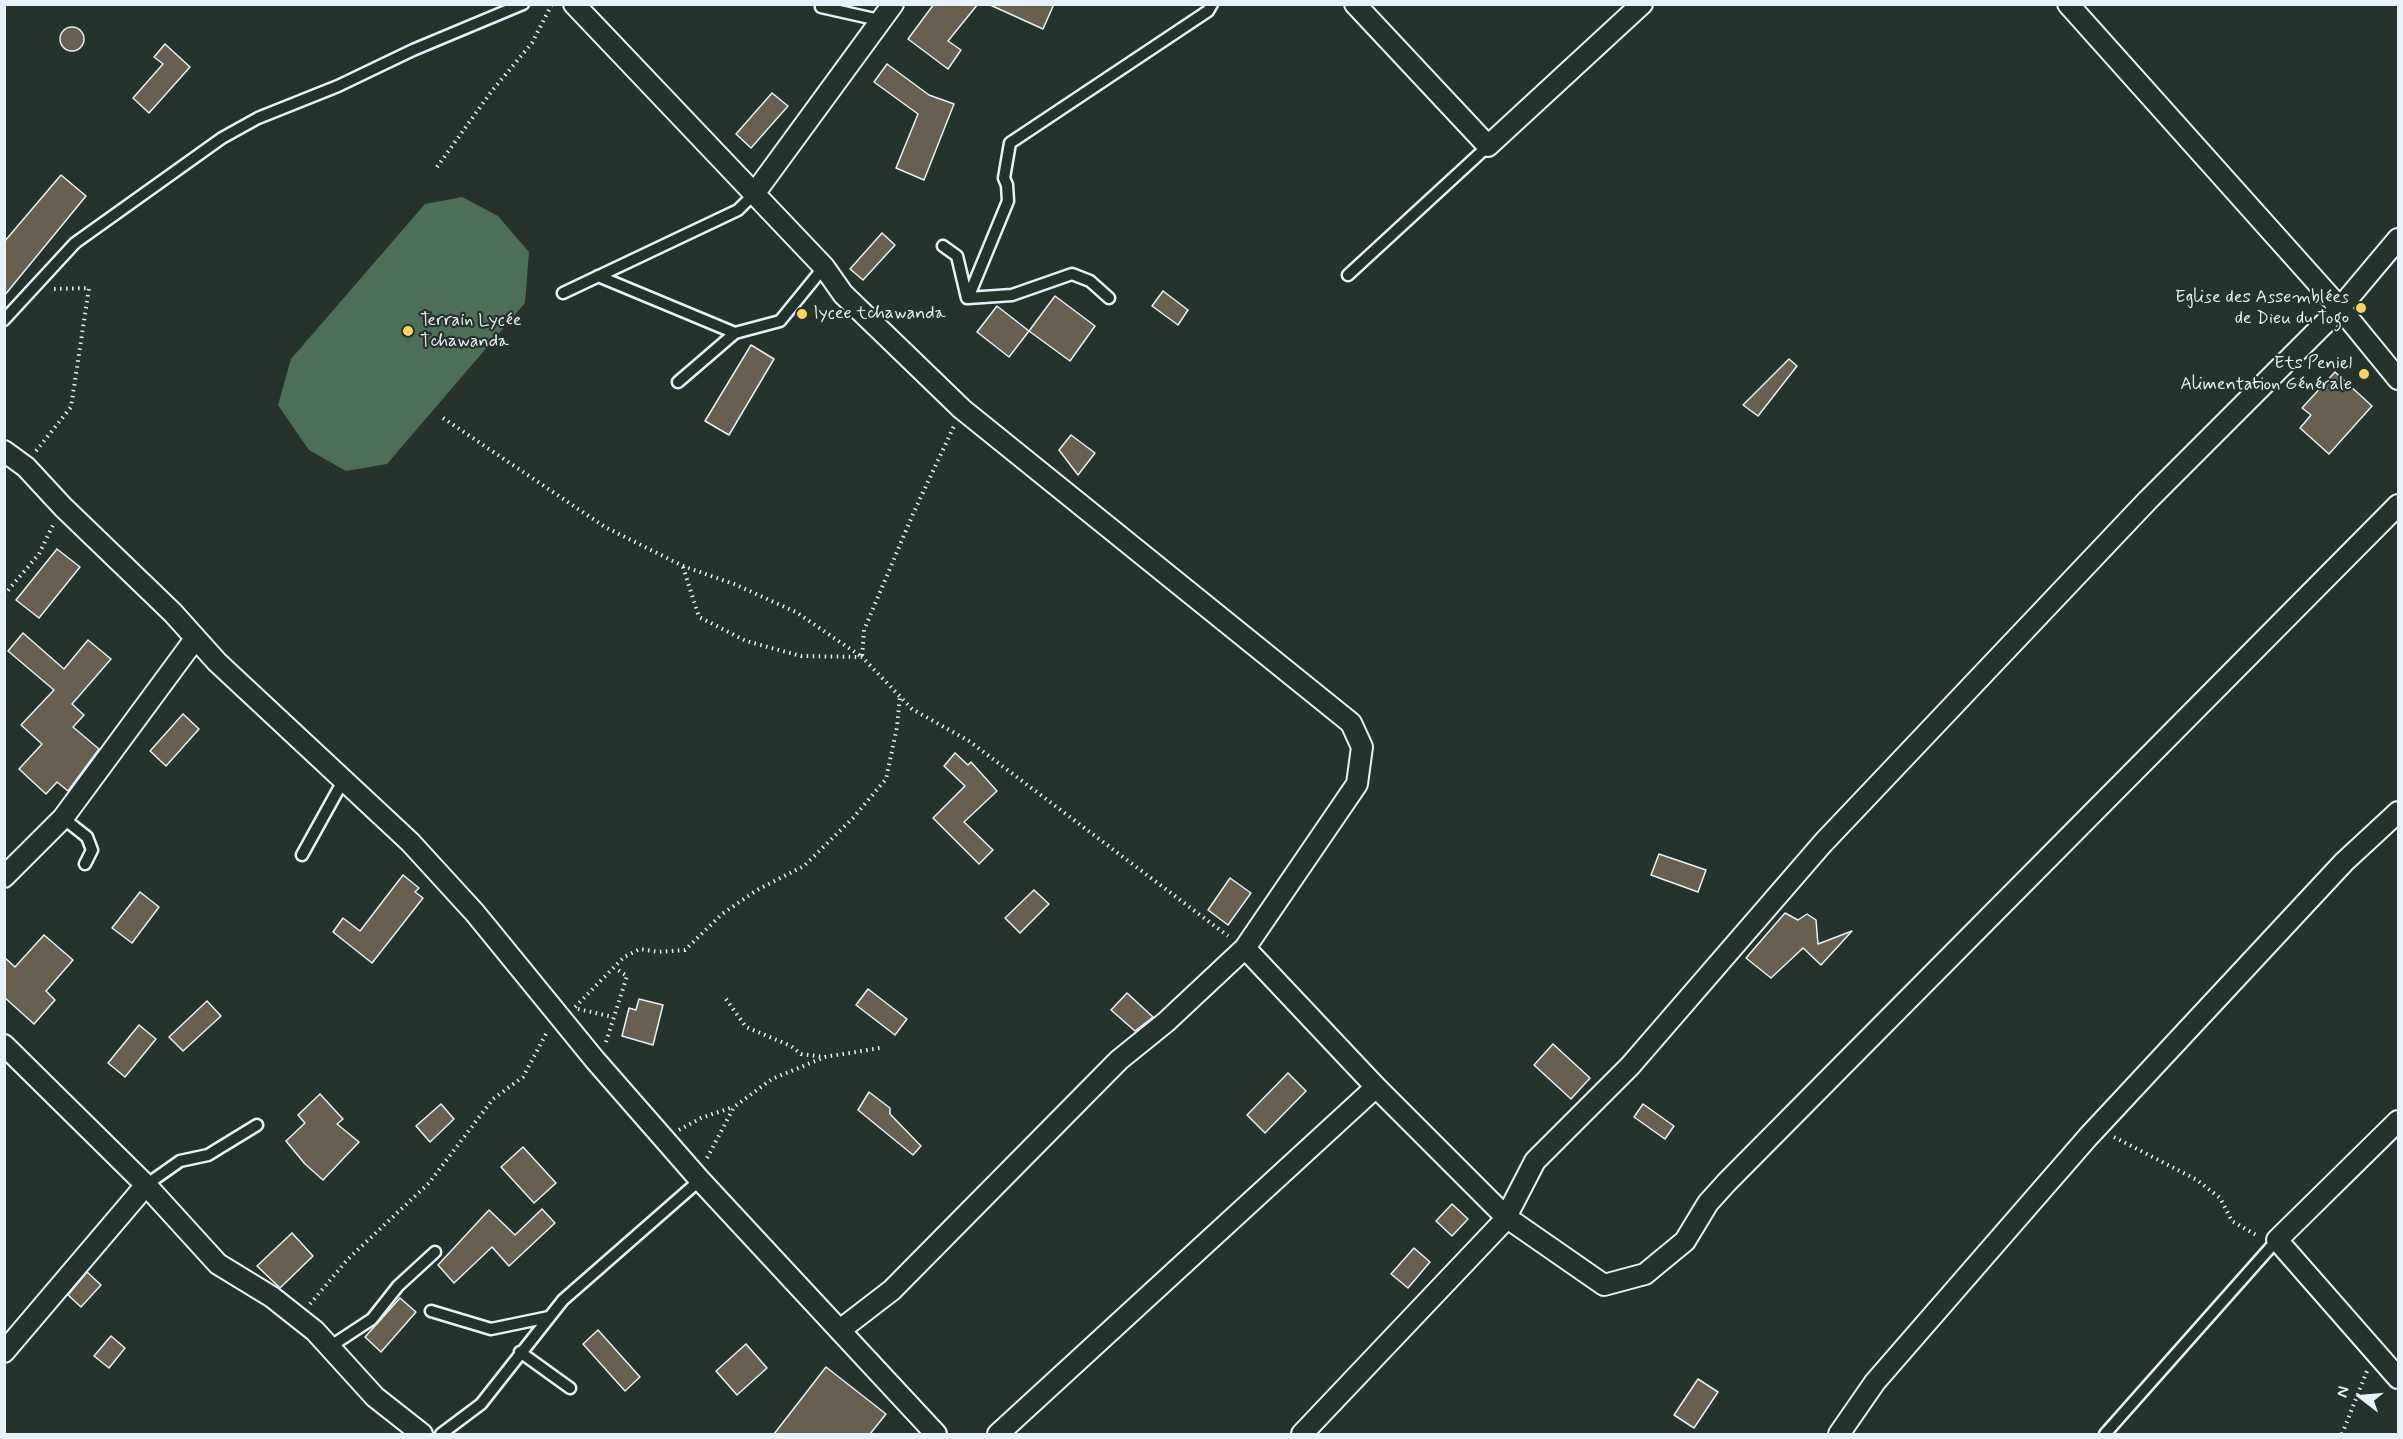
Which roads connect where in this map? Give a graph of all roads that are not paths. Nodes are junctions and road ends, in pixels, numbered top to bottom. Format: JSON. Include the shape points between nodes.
{"nodes":[{"id":1,"x":523,"y":4,"type":"edge"},
{"id":2,"x":574,"y":4,"type":"edge"},
{"id":3,"x":893,"y":4,"type":"edge"},
{"id":4,"x":1212,"y":4,"type":"edge"},
{"id":5,"x":1355,"y":4,"type":"edge"},
{"id":6,"x":1642,"y":4,"type":"edge"},
{"id":7,"x":2068,"y":4,"type":"edge"},
{"id":8,"x":821,"y":7,"type":"dead end"},
{"id":9,"x":879,"y":20,"type":"junction"},
{"id":10,"x":1488,"y":146,"type":"junction"},
{"id":11,"x":754,"y":194,"type":"junction"},
{"id":12,"x":2398,"y":238,"type":"edge"},
{"id":13,"x":942,"y":246,"type":"dead end"},
{"id":14,"x":824,"y":267,"type":"junction"},
{"id":15,"x":1348,"y":274,"type":"dead end"},
{"id":16,"x":598,"y":276,"type":"junction"},
{"id":17,"x":563,"y":293,"type":"dead end"},
{"id":18,"x":968,"y":298,"type":"junction"},
{"id":19,"x":1109,"y":298,"type":"dead end"},
{"id":20,"x":2340,"y":308,"type":"junction"},
{"id":21,"x":4,"y":320,"type":"edge"},
{"id":22,"x":735,"y":333,"type":"junction"},
{"id":23,"x":2398,"y":379,"type":"edge"},
{"id":24,"x":678,"y":382,"type":"dead end"},
{"id":25,"x":4,"y":451,"type":"edge"},
{"id":26,"x":2398,"y":505,"type":"edge"},
{"id":27,"x":195,"y":639,"type":"junction"},
{"id":28,"x":343,"y":781,"type":"junction"},
{"id":29,"x":2398,"y":812,"type":"edge"},
{"id":30,"x":63,"y":818,"type":"junction"},
{"id":31,"x":302,"y":855,"type":"dead end"},
{"id":32,"x":85,"y":864,"type":"dead end"},
{"id":33,"x":4,"y":877,"type":"edge"},
{"id":34,"x":1245,"y":948,"type":"junction"},
{"id":35,"x":4,"y":1046,"type":"edge"},
{"id":36,"x":1377,"y":1087,"type":"junction"},
{"id":37,"x":2398,"y":1121,"type":"edge"},
{"id":38,"x":257,"y":1125,"type":"dead end"},
{"id":39,"x":700,"y":1180,"type":"junction"},
{"id":40,"x":146,"y":1185,"type":"junction"},
{"id":41,"x":1506,"y":1217,"type":"junction"},
{"id":42,"x":2277,"y":1240,"type":"junction"},
{"id":43,"x":435,"y":1252,"type":"dead end"},
{"id":44,"x":431,"y":1311,"type":"dead end"},
{"id":45,"x":549,"y":1317,"type":"junction"},
{"id":46,"x":840,"y":1330,"type":"junction"},
{"id":47,"x":332,"y":1346,"type":"junction"},
{"id":48,"x":4,"y":1352,"type":"edge"},
{"id":49,"x":520,"y":1352,"type":"junction"},
{"id":50,"x":2398,"y":1378,"type":"edge"},
{"id":51,"x":570,"y":1388,"type":"dead end"},
{"id":52,"x":422,"y":1434,"type":"edge"},
{"id":53,"x":441,"y":1434,"type":"edge"},
{"id":54,"x":936,"y":1434,"type":"edge"},
{"id":55,"x":998,"y":1434,"type":"edge"},
{"id":56,"x":1302,"y":1434,"type":"edge"},
{"id":57,"x":1839,"y":1434,"type":"edge"},
{"id":58,"x":2105,"y":1434,"type":"edge"}],
"edges":[{"from":1,"to":21,"type":"lane","via":[[258,118],[222,138],[75,243]]},
{"from":2,"to":11,"type":"street"},
{"from":3,"to":9,"type":"street"},
{"from":4,"to":18,"type":"lane","via":[[1208,11],[1010,143],[1004,178],[1008,201]]},
{"from":5,"to":10,"type":"street"},
{"from":6,"to":10,"type":"street"},
{"from":7,"to":20,"type":"street"},
{"from":8,"to":9,"type":"lane"},
{"from":9,"to":11,"type":"street"},
{"from":10,"to":15,"type":"lane"},
{"from":11,"to":14,"type":"street"},
{"from":11,"to":16,"type":"lane","via":[[738,210]]},
{"from":12,"to":20,"type":"street"},
{"from":13,"to":18,"type":"lane","via":[[957,256]]},
{"from":14,"to":22,"type":"lane","via":[[780,321]]},
{"from":14,"to":34,"type":"street","via":[[843,294],[962,409],[1351,723],[1362,747],[1358,784]]},
{"from":16,"to":17,"type":"lane"},
{"from":16,"to":22,"type":"lane"},
{"from":18,"to":19,"type":"lane","via":[[1012,295],[1072,274],[1090,281]]},
{"from":20,"to":23,"type":"street"},
{"from":20,"to":41,"type":"street","via":[[2148,500],[1823,843],[1630,1066],[1535,1161]]},
{"from":22,"to":24,"type":"lane"},
{"from":25,"to":27,"type":"street","via":[[26,467]]},
{"from":26,"to":41,"type":"street","via":[[1727,1182],[1708,1203],[1686,1241],[1645,1274],[1604,1286]]},
{"from":27,"to":28,"type":"street"},
{"from":27,"to":30,"type":"street"},
{"from":28,"to":31,"type":"lane"},
{"from":28,"to":39,"type":"street","via":[[410,842],[475,913],[566,1015],[595,1060]]},
{"from":29,"to":57,"type":"street","via":[[2344,862],[2088,1137],[1875,1382]]},
{"from":30,"to":32,"type":"lane","via":[[87,837],[92,850]]},
{"from":30,"to":33,"type":"street"},
{"from":34,"to":36,"type":"street"},
{"from":34,"to":46,"type":"street","via":[[1119,1060],[891,1290]]},
{"from":35,"to":40,"type":"street"},
{"from":36,"to":41,"type":"street"},
{"from":36,"to":55,"type":"street"},
{"from":37,"to":42,"type":"street"},
{"from":38,"to":40,"type":"lane","via":[[208,1155],[180,1161]]},
{"from":39,"to":45,"type":"lane"},
{"from":39,"to":46,"type":"street"},
{"from":40,"to":47,"type":"street","via":[[219,1264],[272,1297]]},
{"from":40,"to":48,"type":"street"},
{"from":41,"to":56,"type":"street"},
{"from":42,"to":50,"type":"street"},
{"from":42,"to":58,"type":"lane"},
{"from":43,"to":47,"type":"lane","via":[[398,1286],[372,1319]]},
{"from":44,"to":45,"type":"lane","via":[[491,1329]]},
{"from":45,"to":49,"type":"lane"},
{"from":46,"to":54,"type":"street"},
{"from":47,"to":52,"type":"street","via":[[375,1397]]},
{"from":49,"to":51,"type":"lane"},
{"from":49,"to":53,"type":"lane","via":[[481,1404]]}]}
